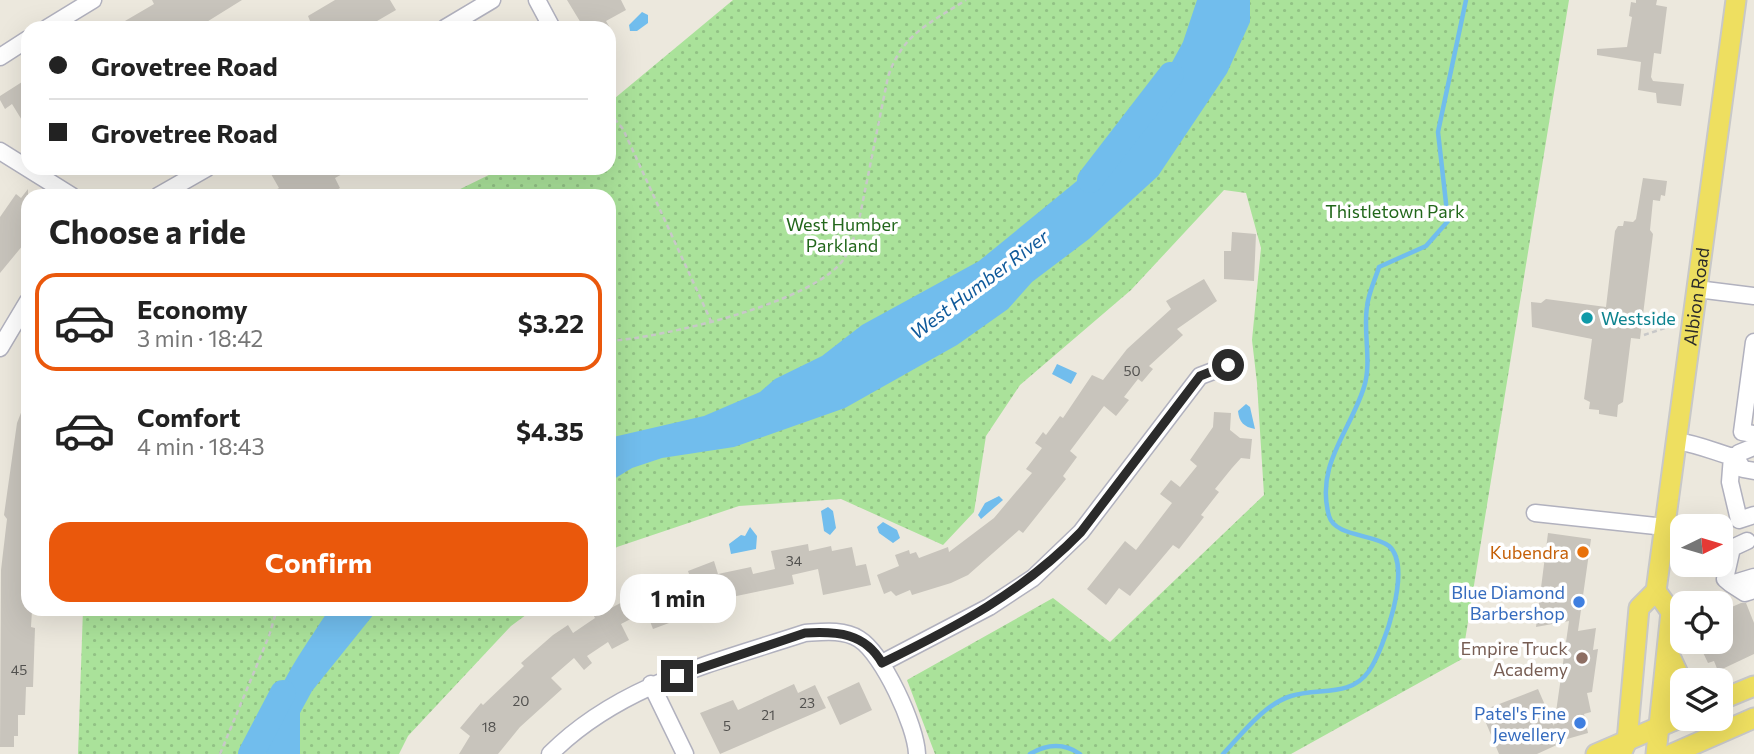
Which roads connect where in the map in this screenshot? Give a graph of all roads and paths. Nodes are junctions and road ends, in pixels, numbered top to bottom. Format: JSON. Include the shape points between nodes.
{"nodes":[{"id":1,"x":93,"y":0,"type":"edge"},
{"id":2,"x":492,"y":0,"type":"edge"},
{"id":3,"x":537,"y":0,"type":"edge"},
{"id":4,"x":966,"y":0,"type":"edge"},
{"id":5,"x":1736,"y":0,"type":"edge"},
{"id":6,"x":58,"y":21,"type":"edge"},
{"id":7,"x":457,"y":21,"type":"edge"},
{"id":8,"x":548,"y":21,"type":"edge"},
{"id":9,"x":21,"y":44,"type":"edge"},
{"id":10,"x":0,"y":57,"type":"edge"},
{"id":11,"x":616,"y":120,"type":"edge"},
{"id":12,"x":0,"y":151,"type":"edge"},
{"id":13,"x":21,"y":164,"type":"edge"},
{"id":14,"x":38,"y":175,"type":"edge"},
{"id":15,"x":195,"y":175,"type":"edge"},
{"id":16,"x":61,"y":189,"type":"edge"},
{"id":17,"x":170,"y":189,"type":"edge"},
{"id":18,"x":1697,"y":289,"type":"junction"},
{"id":19,"x":1754,"y":296,"type":"edge"},
{"id":20,"x":21,"y":313,"type":"edge"},
{"id":21,"x":711,"y":321,"type":"junction"},
{"id":22,"x":1671,"y":326,"type":"dead end"},
{"id":23,"x":1644,"y":335,"type":"dead end"},
{"id":24,"x":616,"y":340,"type":"edge"},
{"id":25,"x":1754,"y":342,"type":"edge"},
{"id":26,"x":0,"y":348,"type":"edge"},
{"id":27,"x":1228,"y":365,"type":"dead end"},
{"id":28,"x":1754,"y":433,"type":"edge"},
{"id":29,"x":1676,"y":441,"type":"junction"},
{"id":30,"x":1754,"y":447,"type":"edge"},
{"id":31,"x":1734,"y":457,"type":"junction"},
{"id":32,"x":1754,"y":471,"type":"edge"},
{"id":33,"x":1535,"y":513,"type":"dead end"},
{"id":34,"x":1746,"y":518,"type":"edge"},
{"id":35,"x":1665,"y":527,"type":"junction"},
{"id":36,"x":1747,"y":541,"type":"dead end"},
{"id":37,"x":1754,"y":577,"type":"edge"},
{"id":38,"x":1731,"y":584,"type":"junction"},
{"id":39,"x":1754,"y":590,"type":"edge"},
{"id":40,"x":1656,"y":592,"type":"junction"},
{"id":41,"x":275,"y":616,"type":"edge"},
{"id":42,"x":1667,"y":650,"type":"junction"},
{"id":43,"x":882,"y":663,"type":"junction"},
{"id":44,"x":1675,"y":668,"type":"edge"},
{"id":45,"x":651,"y":684,"type":"junction"},
{"id":46,"x":1754,"y":718,"type":"edge"},
{"id":47,"x":1670,"y":722,"type":"edge"},
{"id":48,"x":1661,"y":726,"type":"junction"},
{"id":49,"x":1624,"y":747,"type":"edge"},
{"id":50,"x":219,"y":754,"type":"edge"},
{"id":51,"x":550,"y":754,"type":"edge"},
{"id":52,"x":685,"y":754,"type":"edge"},
{"id":53,"x":918,"y":754,"type":"edge"},
{"id":54,"x":1596,"y":754,"type":"edge"},
{"id":55,"x":1656,"y":754,"type":"edge"},
{"id":56,"x":1672,"y":754,"type":"edge"}],
"edges":[{"from":1,"to":6,"type":"street"},
{"from":2,"to":7,"type":"street"},
{"from":3,"to":8,"type":"street"},
{"from":4,"to":21,"type":"path","via":[[915,33],[896,53],[857,234],[843,260],[825,277],[790,295]]},
{"from":5,"to":18,"type":"main road","name":"Albion Road"},
{"from":9,"to":10,"type":"street"},
{"from":11,"to":21,"type":"path"},
{"from":12,"to":13,"type":"street"},
{"from":14,"to":16,"type":"street"},
{"from":15,"to":17,"type":"street"},
{"from":18,"to":19,"type":"street"},
{"from":18,"to":29,"type":"main road","name":"Albion Road"},
{"from":20,"to":26,"type":"street"},
{"from":21,"to":24,"type":"path"},
{"from":22,"to":23,"type":"path"},
{"from":25,"to":28,"type":"street","via":[[1742,432]]},
{"from":27,"to":43,"type":"street","via":[[1200,376],[1081,532],[1033,578],[965,621]]},
{"from":29,"to":31,"type":"street","via":[[1703,444]]},
{"from":29,"to":35,"type":"main road","name":"Albion Road"},
{"from":30,"to":31,"type":"street"},
{"from":31,"to":32,"type":"street","via":[[1743,468]]},
{"from":31,"to":34,"type":"street","via":[[1730,482]]},
{"from":33,"to":35,"type":"street"},
{"from":35,"to":40,"type":"main road","name":"Albion Road"},
{"from":36,"to":38,"type":"street","via":[[1732,548],[1728,556],[1725,579]]},
{"from":37,"to":38,"type":"street"},
{"from":38,"to":39,"type":"street","via":[[1745,593]]},
{"from":40,"to":42,"type":"main road","via":[[1671,612]]},
{"from":40,"to":49,"type":"main road","name":"Albion Road","via":[[1639,608]]},
{"from":41,"to":50,"type":"path"},
{"from":42,"to":44,"type":"main road"},
{"from":42,"to":48,"type":"main road"},
{"from":43,"to":45,"type":"street","via":[[858,638],[843,633],[805,633]]},
{"from":43,"to":53,"type":"street"},
{"from":45,"to":51,"type":"street","via":[[596,714]]},
{"from":45,"to":52,"type":"street"},
{"from":46,"to":56,"type":"main road"},
{"from":47,"to":48,"type":"main road"},
{"from":48,"to":49,"type":"main road"},
{"from":48,"to":55,"type":"main road"},
{"from":49,"to":54,"type":"main road"}]}
